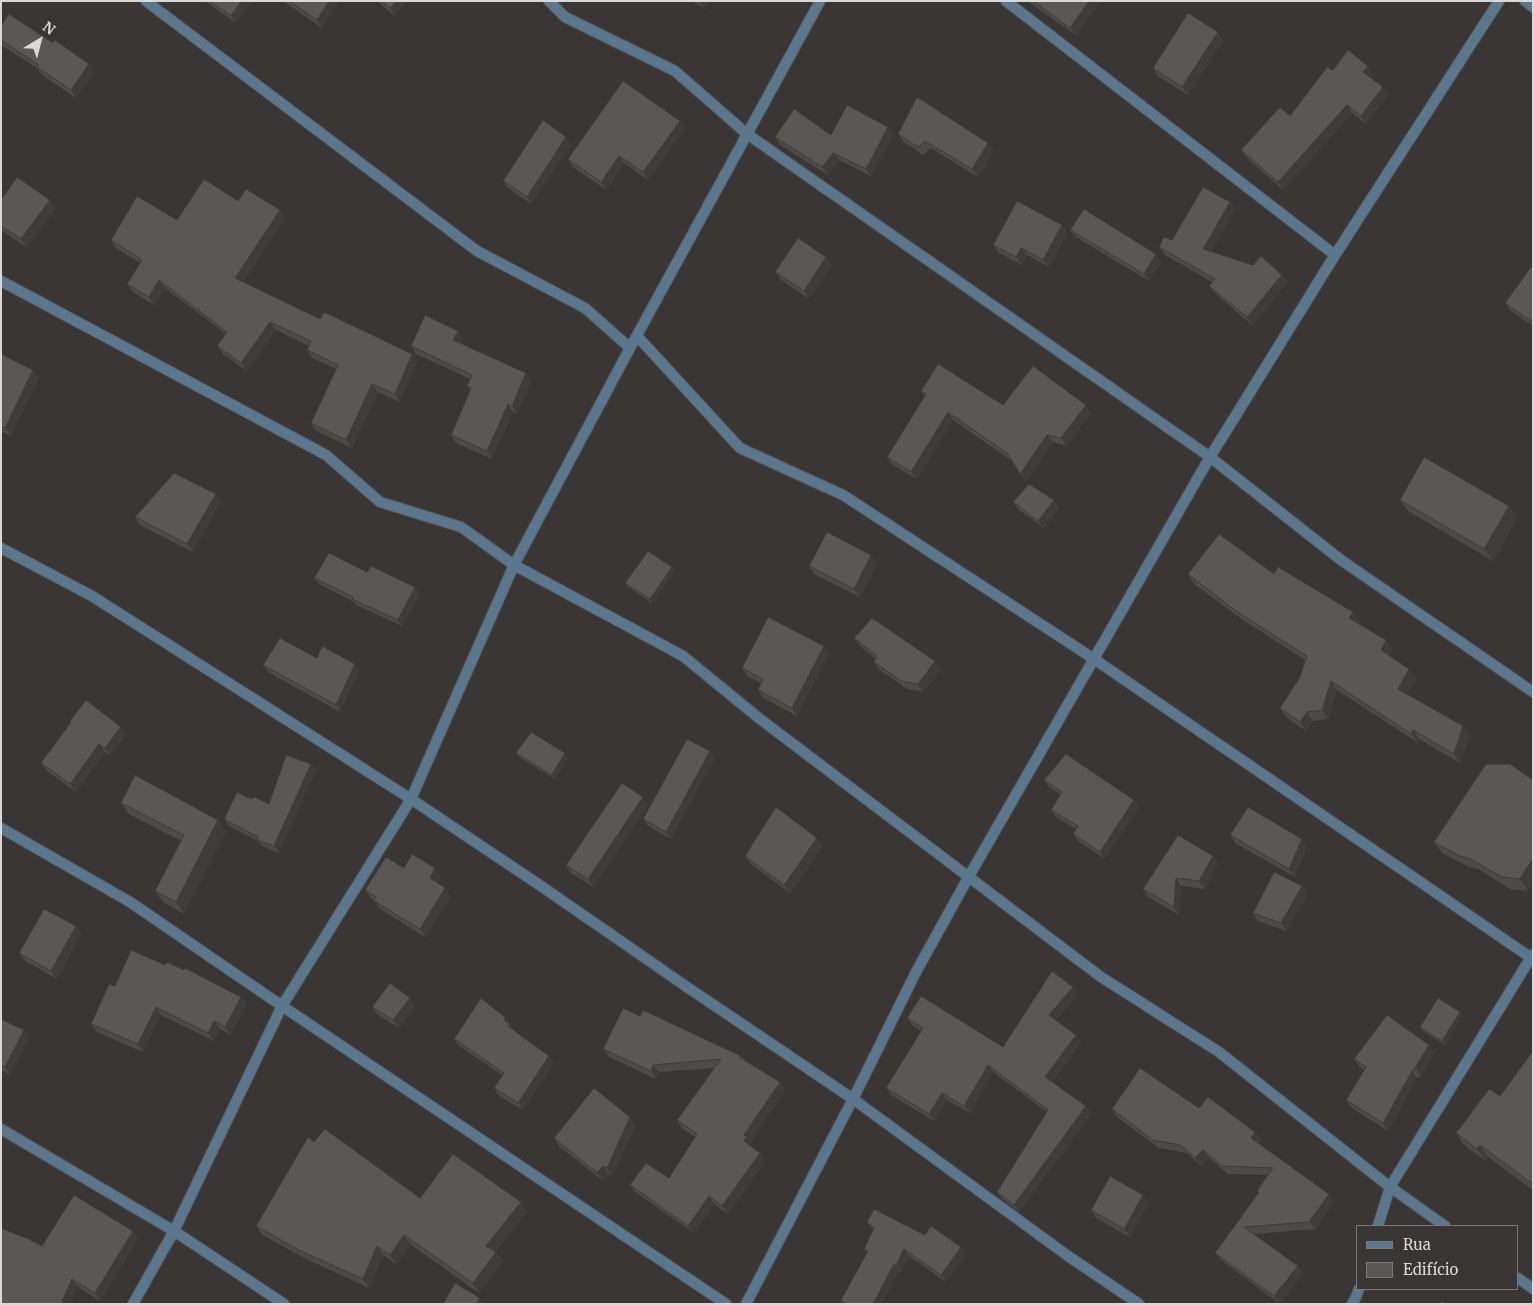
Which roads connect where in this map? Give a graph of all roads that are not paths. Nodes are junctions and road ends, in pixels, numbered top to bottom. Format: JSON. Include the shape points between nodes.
{"nodes":[{"id":1,"x":146,"y":1,"type":"edge"},
{"id":2,"x":549,"y":1,"type":"edge"},
{"id":3,"x":820,"y":1,"type":"edge"},
{"id":4,"x":1006,"y":1,"type":"edge"},
{"id":5,"x":1499,"y":1,"type":"edge"},
{"id":6,"x":1525,"y":1,"type":"edge"},
{"id":7,"x":1533,"y":6,"type":"edge"},
{"id":8,"x":747,"y":134,"type":"junction"},
{"id":9,"x":1335,"y":255,"type":"junction"},
{"id":10,"x":1,"y":281,"type":"edge"},
{"id":11,"x":637,"y":336,"type":"junction"},
{"id":12,"x":630,"y":348,"type":"junction"},
{"id":13,"x":1210,"y":457,"type":"junction"},
{"id":14,"x":1,"y":548,"type":"edge"},
{"id":15,"x":514,"y":565,"type":"junction"},
{"id":16,"x":1094,"y":659,"type":"junction"},
{"id":17,"x":1533,"y":692,"type":"edge"},
{"id":18,"x":411,"y":799,"type":"junction"},
{"id":19,"x":1,"y":828,"type":"edge"},
{"id":20,"x":968,"y":878,"type":"junction"},
{"id":21,"x":1532,"y":957,"type":"edge"},
{"id":22,"x":282,"y":1006,"type":"junction"},
{"id":23,"x":853,"y":1099,"type":"junction"},
{"id":24,"x":1,"y":1129,"type":"edge"},
{"id":25,"x":1390,"y":1187,"type":"junction"},
{"id":26,"x":1378,"y":1225,"type":"edge"},
{"id":27,"x":1444,"y":1225,"type":"edge"},
{"id":28,"x":174,"y":1231,"type":"junction"},
{"id":29,"x":1519,"y":1279,"type":"edge"},
{"id":30,"x":1533,"y":1288,"type":"edge"},
{"id":31,"x":1359,"y":1290,"type":"edge"},
{"id":32,"x":133,"y":1304,"type":"edge"},
{"id":33,"x":284,"y":1304,"type":"edge"},
{"id":34,"x":726,"y":1304,"type":"edge"},
{"id":35,"x":746,"y":1304,"type":"edge"},
{"id":36,"x":1140,"y":1304,"type":"edge"},
{"id":37,"x":1352,"y":1304,"type":"edge"}],
"edges":[{"from":1,"to":12,"type":"street","via":[[478,251],[585,308]]},
{"from":2,"to":8,"type":"street","via":[[566,17],[675,71]]},
{"from":3,"to":8,"type":"street"},
{"from":4,"to":9,"type":"street"},
{"from":5,"to":9,"type":"street"},
{"from":6,"to":7,"type":"street"},
{"from":8,"to":11,"type":"street"},
{"from":8,"to":13,"type":"street"},
{"from":9,"to":13,"type":"street"},
{"from":10,"to":15,"type":"street","via":[[326,455],[380,502],[461,527]]},
{"from":11,"to":12,"type":"street"},
{"from":11,"to":16,"type":"street","via":[[740,448],[844,495]]},
{"from":12,"to":15,"type":"street"},
{"from":13,"to":16,"type":"street"},
{"from":13,"to":17,"type":"street","via":[[1341,560]]},
{"from":14,"to":18,"type":"street","via":[[92,596]]},
{"from":15,"to":18,"type":"street"},
{"from":15,"to":20,"type":"street","via":[[683,656]]},
{"from":16,"to":20,"type":"street"},
{"from":16,"to":21,"type":"street"},
{"from":18,"to":22,"type":"street"},
{"from":18,"to":23,"type":"street"},
{"from":19,"to":22,"type":"street","via":[[130,902]]},
{"from":20,"to":23,"type":"street","via":[[916,972]]},
{"from":20,"to":25,"type":"street","via":[[1101,977],[1219,1052]]},
{"from":21,"to":25,"type":"street"},
{"from":22,"to":28,"type":"street"},
{"from":22,"to":34,"type":"street"},
{"from":23,"to":35,"type":"street"},
{"from":23,"to":36,"type":"street","via":[[1068,1256]]},
{"from":24,"to":28,"type":"street"},
{"from":25,"to":26,"type":"street"},
{"from":25,"to":27,"type":"street"},
{"from":28,"to":32,"type":"street"},
{"from":28,"to":33,"type":"street"},
{"from":29,"to":30,"type":"street"},
{"from":31,"to":37,"type":"street"}]}
